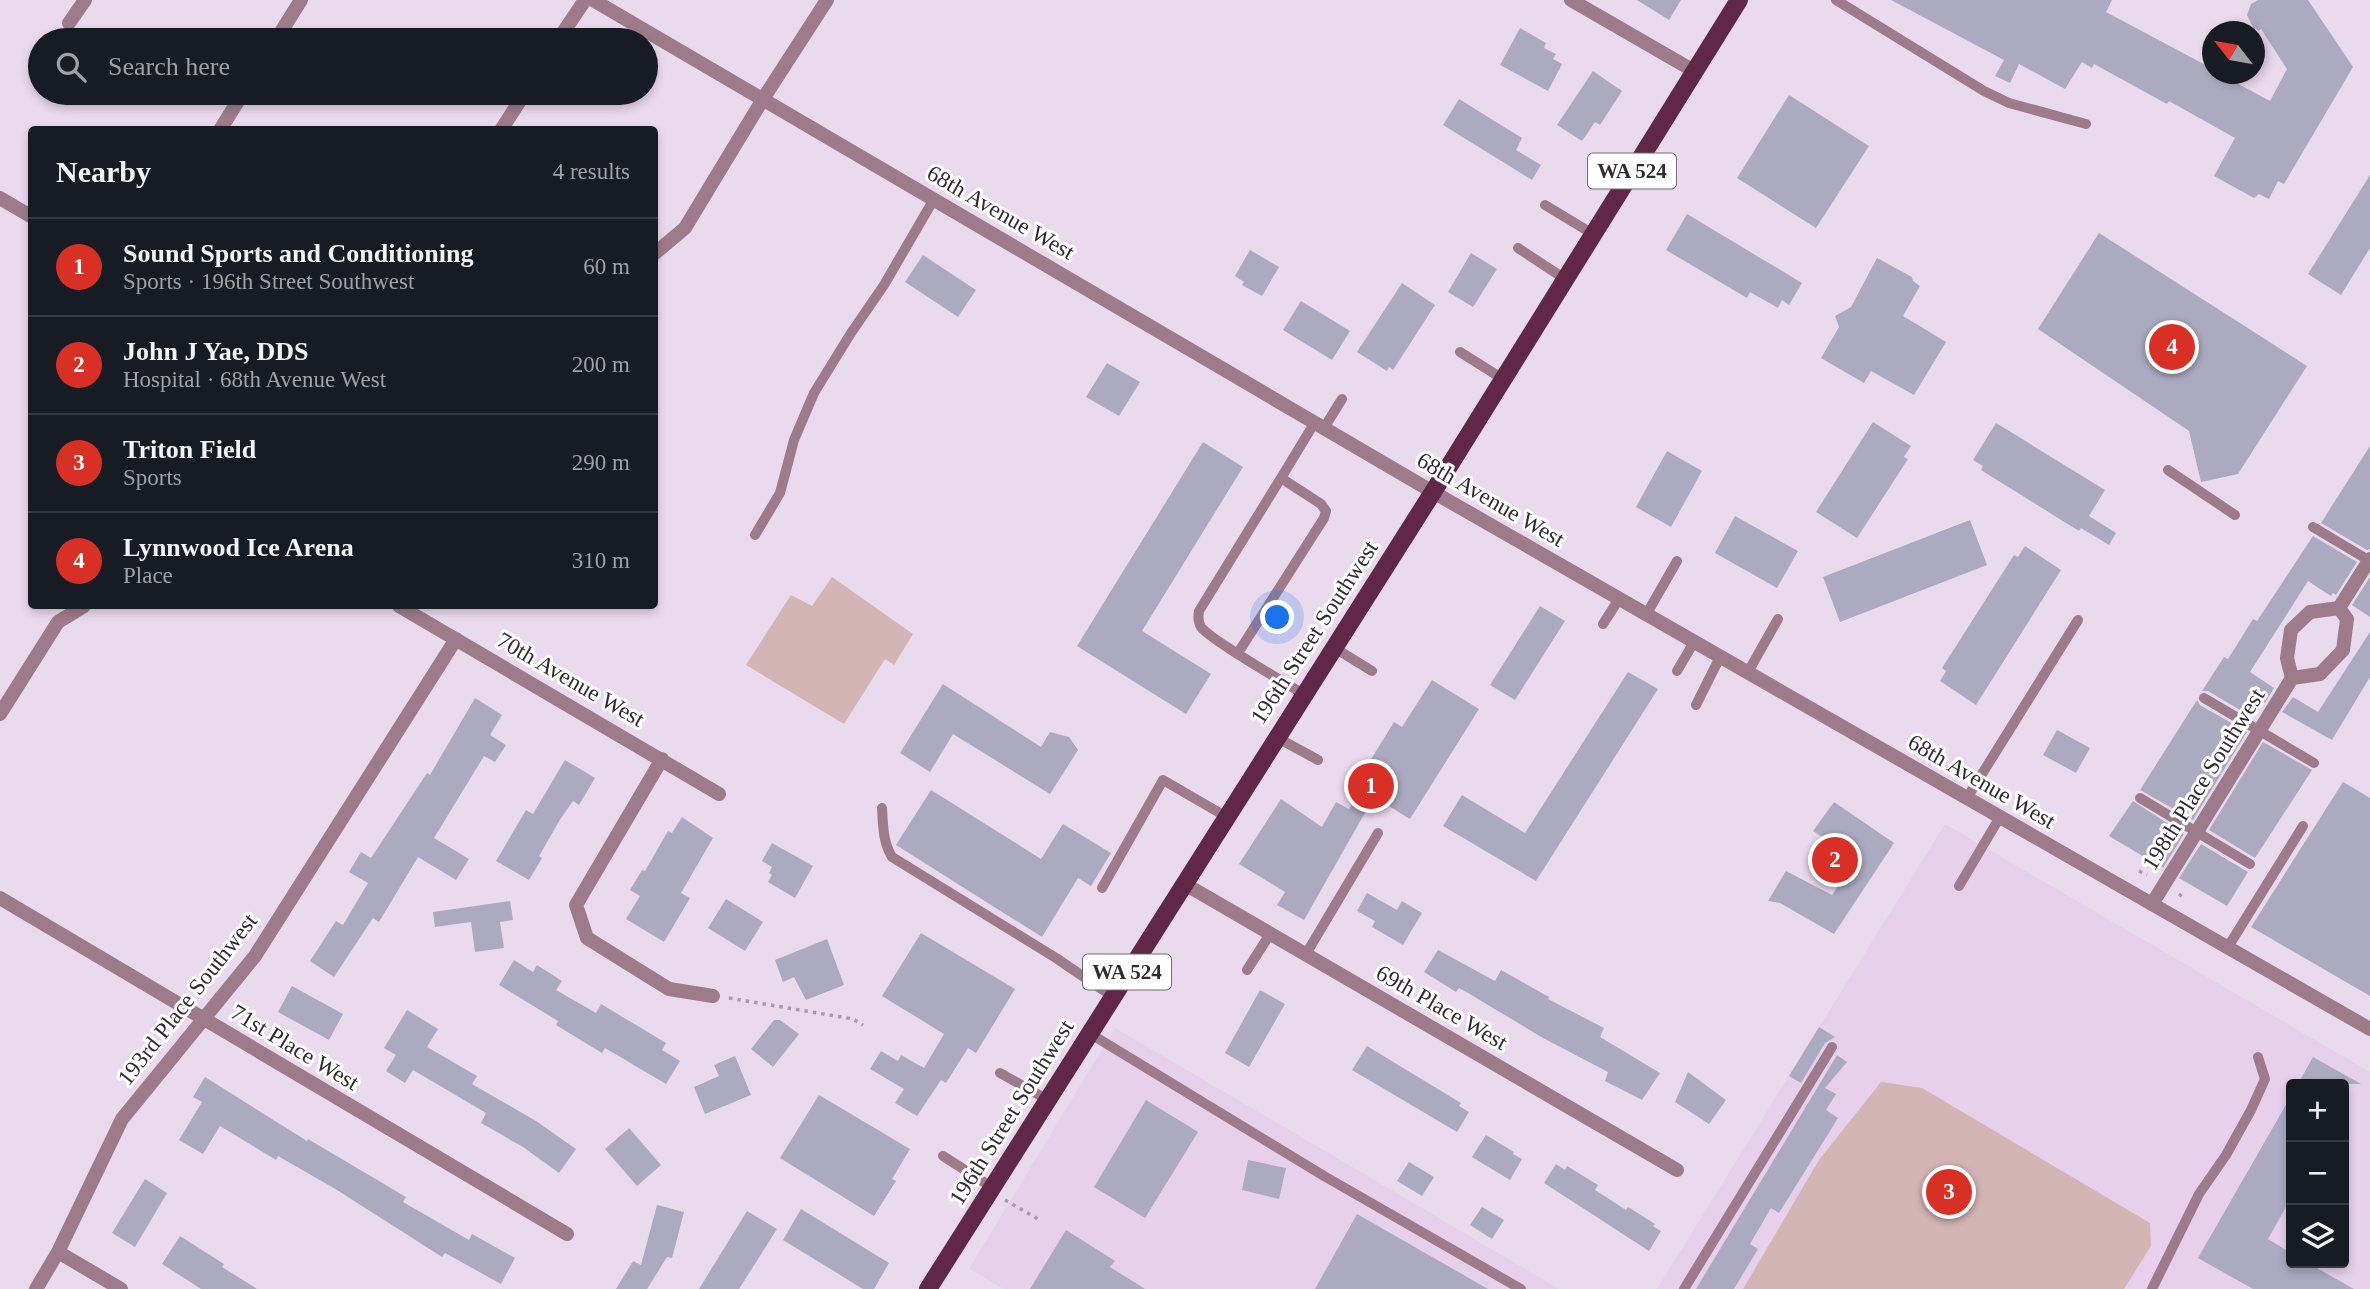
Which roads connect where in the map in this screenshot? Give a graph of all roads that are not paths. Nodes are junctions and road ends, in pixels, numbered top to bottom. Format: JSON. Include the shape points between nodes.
{"nodes":[{"id":1,"x":85,"y":0,"type":"edge"},
{"id":2,"x":301,"y":0,"type":"edge"},
{"id":3,"x":585,"y":0,"type":"edge"},
{"id":4,"x":593,"y":0,"type":"edge"},
{"id":5,"x":827,"y":0,"type":"edge"},
{"id":6,"x":1571,"y":0,"type":"edge"},
{"id":7,"x":1739,"y":0,"type":"edge"},
{"id":8,"x":1836,"y":0,"type":"edge"},
{"id":9,"x":69,"y":23,"type":"dead end"},
{"id":10,"x":284,"y":28,"type":"edge"},
{"id":11,"x":566,"y":28,"type":"edge"},
{"id":12,"x":641,"y":28,"type":"edge"},
{"id":13,"x":658,"y":38,"type":"edge"},
{"id":14,"x":1694,"y":71,"type":"junction"},
{"id":15,"x":763,"y":99,"type":"junction"},
{"id":16,"x":236,"y":105,"type":"edge"},
{"id":17,"x":517,"y":105,"type":"edge"},
{"id":18,"x":2086,"y":124,"type":"dead end"},
{"id":19,"x":222,"y":126,"type":"edge"},
{"id":20,"x":504,"y":126,"type":"edge"},
{"id":21,"x":0,"y":198,"type":"edge"},
{"id":22,"x":934,"y":199,"type":"junction"},
{"id":23,"x":1545,"y":205,"type":"dead end"},
{"id":24,"x":28,"y":215,"type":"edge"},
{"id":25,"x":1593,"y":234,"type":"junction"},
{"id":26,"x":1518,"y":248,"type":"dead end"},
{"id":27,"x":658,"y":251,"type":"edge"},
{"id":28,"x":1565,"y":279,"type":"junction"},
{"id":29,"x":1460,"y":352,"type":"dead end"},
{"id":30,"x":1503,"y":379,"type":"junction"},
{"id":31,"x":1342,"y":399,"type":"dead end"},
{"id":32,"x":1319,"y":425,"type":"junction"},
{"id":33,"x":2168,"y":470,"type":"dead end"},
{"id":34,"x":1281,"y":478,"type":"junction"},
{"id":35,"x":1433,"y":492,"type":"junction"},
{"id":36,"x":2235,"y":515,"type":"dead end"},
{"id":37,"x":2313,"y":527,"type":"dead end"},
{"id":38,"x":755,"y":535,"type":"dead end"},
{"id":39,"x":2370,"y":560,"type":"edge"},
{"id":40,"x":1677,"y":561,"type":"dead end"},
{"id":41,"x":1619,"y":599,"type":"junction"},
{"id":42,"x":2339,"y":608,"type":"junction"},
{"id":43,"x":79,"y":609,"type":"edge"},
{"id":44,"x":404,"y":609,"type":"edge"},
{"id":45,"x":1646,"y":615,"type":"junction"},
{"id":46,"x":1778,"y":619,"type":"dead end"},
{"id":47,"x":2078,"y":620,"type":"dead end"},
{"id":48,"x":1602,"y":624,"type":"dead end"},
{"id":49,"x":456,"y":639,"type":"junction"},
{"id":50,"x":1694,"y":642,"type":"junction"},
{"id":51,"x":1333,"y":647,"type":"junction"},
{"id":52,"x":1238,"y":653,"type":"junction"},
{"id":53,"x":1720,"y":657,"type":"junction"},
{"id":54,"x":1372,"y":671,"type":"dead end"},
{"id":55,"x":1677,"y":671,"type":"dead end"},
{"id":56,"x":1748,"y":672,"type":"junction"},
{"id":57,"x":2292,"y":678,"type":"junction"},
{"id":58,"x":1303,"y":694,"type":"junction"},
{"id":59,"x":2204,"y":698,"type":"dead end"},
{"id":60,"x":1696,"y":705,"type":"dead end"},
{"id":61,"x":0,"y":714,"type":"edge"},
{"id":62,"x":2259,"y":730,"type":"junction"},
{"id":63,"x":1276,"y":737,"type":"junction"},
{"id":64,"x":662,"y":759,"type":"junction"},
{"id":65,"x":1318,"y":760,"type":"dead end"},
{"id":66,"x":2314,"y":763,"type":"dead end"},
{"id":67,"x":719,"y":794,"type":"dead end"},
{"id":68,"x":1967,"y":798,"type":"junction"},
{"id":69,"x":2140,"y":798,"type":"dead end"},
{"id":70,"x":882,"y":808,"type":"dead end"},
{"id":71,"x":1225,"y":816,"type":"junction"},
{"id":72,"x":2000,"y":817,"type":"junction"},
{"id":73,"x":2303,"y":827,"type":"dead end"},
{"id":74,"x":2197,"y":832,"type":"junction"},
{"id":75,"x":1378,"y":833,"type":"dead end"},
{"id":76,"x":2250,"y":864,"type":"dead end"},
{"id":77,"x":1183,"y":883,"type":"junction"},
{"id":78,"x":1959,"y":886,"type":"dead end"},
{"id":79,"x":1102,"y":888,"type":"dead end"},
{"id":80,"x":0,"y":898,"type":"edge"},
{"id":81,"x":2152,"y":904,"type":"junction"},
{"id":82,"x":1270,"y":934,"type":"junction"},
{"id":83,"x":2228,"y":947,"type":"junction"},
{"id":84,"x":1306,"y":954,"type":"junction"},
{"id":85,"x":1247,"y":970,"type":"dead end"},
{"id":86,"x":713,"y":996,"type":"road end"},
{"id":87,"x":1112,"y":996,"type":"junction"},
{"id":88,"x":205,"y":1020,"type":"junction"},
{"id":89,"x":2370,"y":1029,"type":"edge"},
{"id":90,"x":1089,"y":1033,"type":"junction"},
{"id":91,"x":1832,"y":1047,"type":"dead end"},
{"id":92,"x":2258,"y":1057,"type":"dead end"},
{"id":93,"x":1000,"y":1073,"type":"dead end"},
{"id":94,"x":1048,"y":1100,"type":"junction"},
{"id":95,"x":943,"y":1156,"type":"dead end"},
{"id":96,"x":1677,"y":1170,"type":"dead end"},
{"id":97,"x":999,"y":1194,"type":"junction"},
{"id":98,"x":567,"y":1234,"type":"dead end"},
{"id":99,"x":58,"y":1252,"type":"junction"},
{"id":100,"x":36,"y":1289,"type":"edge"},
{"id":101,"x":121,"y":1289,"type":"edge"},
{"id":102,"x":928,"y":1289,"type":"edge"},
{"id":103,"x":1521,"y":1289,"type":"edge"},
{"id":104,"x":1684,"y":1289,"type":"edge"},
{"id":105,"x":2152,"y":1289,"type":"edge"}],
"edges":[{"from":1,"to":9,"type":"street"},
{"from":2,"to":10,"type":"street"},
{"from":3,"to":11,"type":"street"},
{"from":4,"to":12,"type":"street","name":"68th Avenue West"},
{"from":5,"to":15,"type":"street"},
{"from":6,"to":14,"type":"street"},
{"from":7,"to":14,"type":"main road","name":"196th Street Southwest","number":"WA 524"},
{"from":8,"to":18,"type":"lane","via":[[1984,91],[2009,103]]},
{"from":13,"to":15,"type":"street","name":"68th Avenue West"},
{"from":14,"to":25,"type":"main road","name":"196th Street Southwest","number":"WA 524"},
{"from":15,"to":22,"type":"street","name":"68th Avenue West"},
{"from":15,"to":27,"type":"street","via":[[685,228]]},
{"from":16,"to":19,"type":"street"},
{"from":17,"to":20,"type":"street"},
{"from":21,"to":24,"type":"street"},
{"from":22,"to":32,"type":"street","name":"68th Avenue West"},
{"from":22,"to":38,"type":"lane","via":[[814,393],[794,440],[780,493]]},
{"from":23,"to":25,"type":"lane"},
{"from":25,"to":28,"type":"main road","name":"196th Street Southwest","number":"WA 524"},
{"from":26,"to":28,"type":"lane"},
{"from":28,"to":30,"type":"main road","name":"196th Street Southwest","number":"WA 524"},
{"from":29,"to":30,"type":"lane"},
{"from":30,"to":35,"type":"main road","name":"196th Street Southwest","number":"WA 524"},
{"from":31,"to":32,"type":"lane"},
{"from":32,"to":34,"type":"lane"},
{"from":32,"to":35,"type":"street","name":"68th Avenue West"},
{"from":33,"to":36,"type":"lane"},
{"from":34,"to":52,"type":"lane","via":[[1199,611],[1202,630]]},
{"from":34,"to":52,"type":"lane","via":[[1326,511]]},
{"from":35,"to":41,"type":"street","name":"68th Avenue West"},
{"from":35,"to":51,"type":"main road","name":"196th Street Southwest","number":"WA 524"},
{"from":37,"to":39,"type":"lane"},
{"from":39,"to":42,"type":"street"},
{"from":40,"to":45,"type":"lane"},
{"from":41,"to":45,"type":"street","name":"68th Avenue West"},
{"from":41,"to":48,"type":"lane"},
{"from":42,"to":57,"type":"street","name":"198th Place Southwest","via":[[2310,612],[2291,630],[2287,658]]},
{"from":42,"to":57,"type":"street","name":"198th Place Southwest","via":[[2347,619],[2343,650],[2320,674]]},
{"from":43,"to":61,"type":"street","via":[[58,622]]},
{"from":44,"to":49,"type":"street","name":"70th Avenue West"},
{"from":45,"to":50,"type":"street","name":"68th Avenue West"},
{"from":46,"to":56,"type":"lane"},
{"from":47,"to":68,"type":"lane"},
{"from":49,"to":64,"type":"street","name":"70th Avenue West"},
{"from":49,"to":88,"type":"street","name":"193rd Place Southwest","via":[[255,956]]},
{"from":50,"to":53,"type":"street","name":"68th Avenue West"},
{"from":50,"to":55,"type":"lane"},
{"from":51,"to":54,"type":"lane"},
{"from":51,"to":58,"type":"main road","name":"196th Street Southwest","number":"WA 524"},
{"from":52,"to":58,"type":"lane"},
{"from":53,"to":56,"type":"street","name":"68th Avenue West"},
{"from":53,"to":60,"type":"lane"},
{"from":56,"to":68,"type":"street","name":"68th Avenue West"},
{"from":57,"to":62,"type":"street","name":"198th Place Southwest"},
{"from":58,"to":63,"type":"main road","name":"196th Street Southwest","number":"WA 524"},
{"from":59,"to":62,"type":"lane"},
{"from":62,"to":66,"type":"lane"},
{"from":62,"to":74,"type":"street","name":"198th Place Southwest"},
{"from":63,"to":65,"type":"lane"},
{"from":63,"to":71,"type":"main road","name":"196th Street Southwest","number":"WA 524"},
{"from":64,"to":67,"type":"street","name":"70th Avenue West"},
{"from":64,"to":86,"type":"street","via":[[576,905],[586,938],[669,989]]},
{"from":68,"to":72,"type":"street","name":"68th Avenue West"},
{"from":69,"to":74,"type":"lane"},
{"from":70,"to":87,"type":"lane","via":[[886,848],[892,857]]},
{"from":71,"to":77,"type":"main road","name":"196th Street Southwest","number":"WA 524"},
{"from":71,"to":79,"type":"lane","via":[[1163,780]]},
{"from":72,"to":78,"type":"lane"},
{"from":72,"to":81,"type":"street","name":"68th Avenue West"},
{"from":73,"to":83,"type":"lane"},
{"from":74,"to":76,"type":"lane"},
{"from":74,"to":81,"type":"street","name":"198th Place Southwest"},
{"from":75,"to":84,"type":"lane"},
{"from":77,"to":82,"type":"street","name":"69th Place West"},
{"from":77,"to":87,"type":"main road","name":"196th Street Southwest","number":"WA 524"},
{"from":80,"to":88,"type":"street","name":"71st Place West"},
{"from":81,"to":83,"type":"street","name":"68th Avenue West"},
{"from":82,"to":84,"type":"street","name":"69th Place West"},
{"from":82,"to":85,"type":"lane"},
{"from":83,"to":89,"type":"street","name":"68th Avenue West"},
{"from":84,"to":96,"type":"street","name":"69th Place West"},
{"from":87,"to":90,"type":"main road","name":"196th Street Southwest","number":"WA 524"},
{"from":88,"to":98,"type":"street","name":"71st Place West"},
{"from":88,"to":99,"type":"street","name":"193rd Place Southwest","via":[[122,1119]]},
{"from":90,"to":94,"type":"main road","name":"196th Street Southwest","number":"WA 524"},
{"from":90,"to":103,"type":"lane"},
{"from":91,"to":104,"type":"lane"},
{"from":92,"to":105,"type":"lane","via":[[2265,1079],[2251,1111],[2199,1195]]},
{"from":93,"to":94,"type":"lane"},
{"from":94,"to":97,"type":"main road","name":"196th Street Southwest","number":"WA 524"},
{"from":95,"to":97,"type":"lane"},
{"from":97,"to":102,"type":"main road","name":"196th Street Southwest","number":"WA 524"},
{"from":99,"to":100,"type":"street","name":"193rd Place Southwest"},
{"from":99,"to":101,"type":"street"}]}
